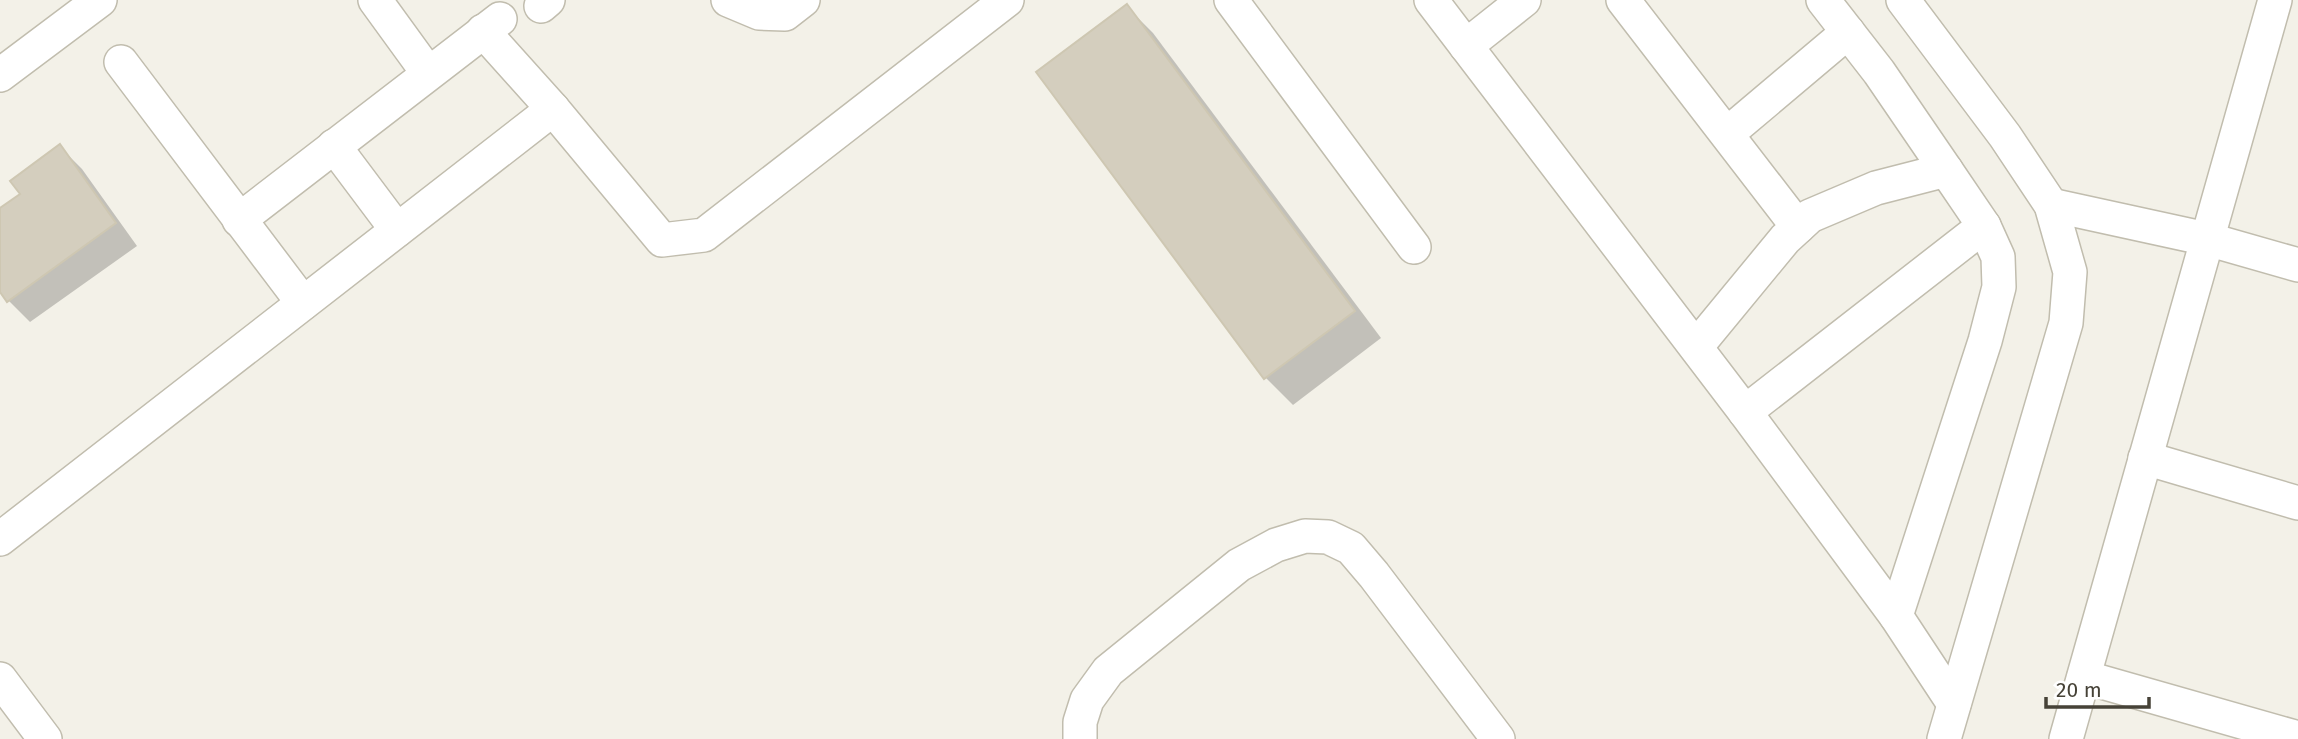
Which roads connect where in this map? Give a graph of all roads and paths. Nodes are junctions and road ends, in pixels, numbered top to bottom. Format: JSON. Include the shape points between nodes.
{"nodes":[{"id":1,"x":100,"y":0,"type":"edge"},
{"id":2,"x":375,"y":0,"type":"edge"},
{"id":3,"x":728,"y":0,"type":"edge"},
{"id":4,"x":803,"y":0,"type":"edge"},
{"id":5,"x":1007,"y":0,"type":"edge"},
{"id":6,"x":1230,"y":0,"type":"edge"},
{"id":7,"x":1431,"y":0,"type":"edge"},
{"id":8,"x":1524,"y":0,"type":"edge"},
{"id":9,"x":1623,"y":0,"type":"edge"},
{"id":10,"x":1823,"y":0,"type":"edge"},
{"id":11,"x":1903,"y":0,"type":"edge"},
{"id":12,"x":2275,"y":0,"type":"edge"},
{"id":13,"x":1848,"y":32,"type":"junction"},
{"id":14,"x":1466,"y":46,"type":"junction"},
{"id":15,"x":121,"y":62,"type":"dead end"},
{"id":16,"x":428,"y":73,"type":"junction"},
{"id":17,"x":0,"y":75,"type":"edge"},
{"id":18,"x":553,"y":109,"type":"junction"},
{"id":19,"x":1727,"y":134,"type":"junction"},
{"id":20,"x":334,"y":146,"type":"junction"},
{"id":21,"x":1946,"y":170,"type":"junction"},
{"id":22,"x":2051,"y":205,"type":"junction"},
{"id":23,"x":239,"y":220,"type":"junction"},
{"id":24,"x":1984,"y":226,"type":"junction"},
{"id":25,"x":1798,"y":227,"type":"junction"},
{"id":26,"x":397,"y":230,"type":"junction"},
{"id":27,"x":2207,"y":239,"type":"junction"},
{"id":28,"x":1414,"y":247,"type":"dead end"},
{"id":29,"x":2298,"y":265,"type":"edge"},
{"id":30,"x":303,"y":303,"type":"junction"},
{"id":31,"x":1696,"y":347,"type":"junction"},
{"id":32,"x":1745,"y":412,"type":"junction"},
{"id":33,"x":2145,"y":458,"type":"junction"},
{"id":34,"x":2298,"y":503,"type":"edge"},
{"id":35,"x":0,"y":539,"type":"edge"},
{"id":36,"x":1896,"y":616,"type":"junction"},
{"id":37,"x":2084,"y":677,"type":"junction"},
{"id":38,"x":0,"y":680,"type":"edge"},
{"id":39,"x":1954,"y":704,"type":"junction"},
{"id":40,"x":2298,"y":738,"type":"edge"},
{"id":41,"x":45,"y":739,"type":"edge"},
{"id":42,"x":1080,"y":739,"type":"edge"},
{"id":43,"x":1498,"y":739,"type":"edge"},
{"id":44,"x":1944,"y":739,"type":"edge"},
{"id":45,"x":2066,"y":739,"type":"edge"}],
"edges":[{"from":1,"to":17,"type":"street"},
{"from":2,"to":16,"type":"street"},
{"from":3,"to":4,"type":"street","via":[[760,13],[785,14]]},
{"from":5,"to":18,"type":"street","via":[[704,235],[662,240]]},
{"from":6,"to":28,"type":"street"},
{"from":7,"to":14,"type":"street"},
{"from":8,"to":14,"type":"street"},
{"from":9,"to":19,"type":"street"},
{"from":10,"to":13,"type":"street"},
{"from":11,"to":22,"type":"street"},
{"from":12,"to":27,"type":"street"},
{"from":13,"to":19,"type":"street"},
{"from":13,"to":21,"type":"street"},
{"from":14,"to":31,"type":"street"},
{"from":15,"to":23,"type":"street"},
{"from":16,"to":18,"type":"street","via":[[492,25]]},
{"from":16,"to":20,"type":"street"},
{"from":18,"to":26,"type":"street"},
{"from":19,"to":25,"type":"street"},
{"from":20,"to":23,"type":"street"},
{"from":20,"to":26,"type":"street"},
{"from":21,"to":24,"type":"street"},
{"from":21,"to":25,"type":"street","via":[[1876,188],[1810,216]]},
{"from":22,"to":27,"type":"street"},
{"from":22,"to":39,"type":"street","via":[[2070,272],[2066,323]]},
{"from":23,"to":30,"type":"street"},
{"from":24,"to":32,"type":"street"},
{"from":24,"to":36,"type":"street","via":[[1998,257],[1999,287]]},
{"from":25,"to":31,"type":"street"},
{"from":26,"to":30,"type":"street"},
{"from":27,"to":29,"type":"street"},
{"from":27,"to":33,"type":"street"},
{"from":30,"to":35,"type":"street"},
{"from":31,"to":32,"type":"street"},
{"from":32,"to":36,"type":"street"},
{"from":33,"to":34,"type":"street"},
{"from":33,"to":37,"type":"street"},
{"from":36,"to":39,"type":"street"},
{"from":37,"to":40,"type":"street"},
{"from":37,"to":45,"type":"street"},
{"from":38,"to":41,"type":"street"},
{"from":39,"to":44,"type":"street"},
{"from":42,"to":43,"type":"street","via":[[1087,700],[1108,671],[1239,565],[1305,536],[1328,537],[1351,548]]}]}
